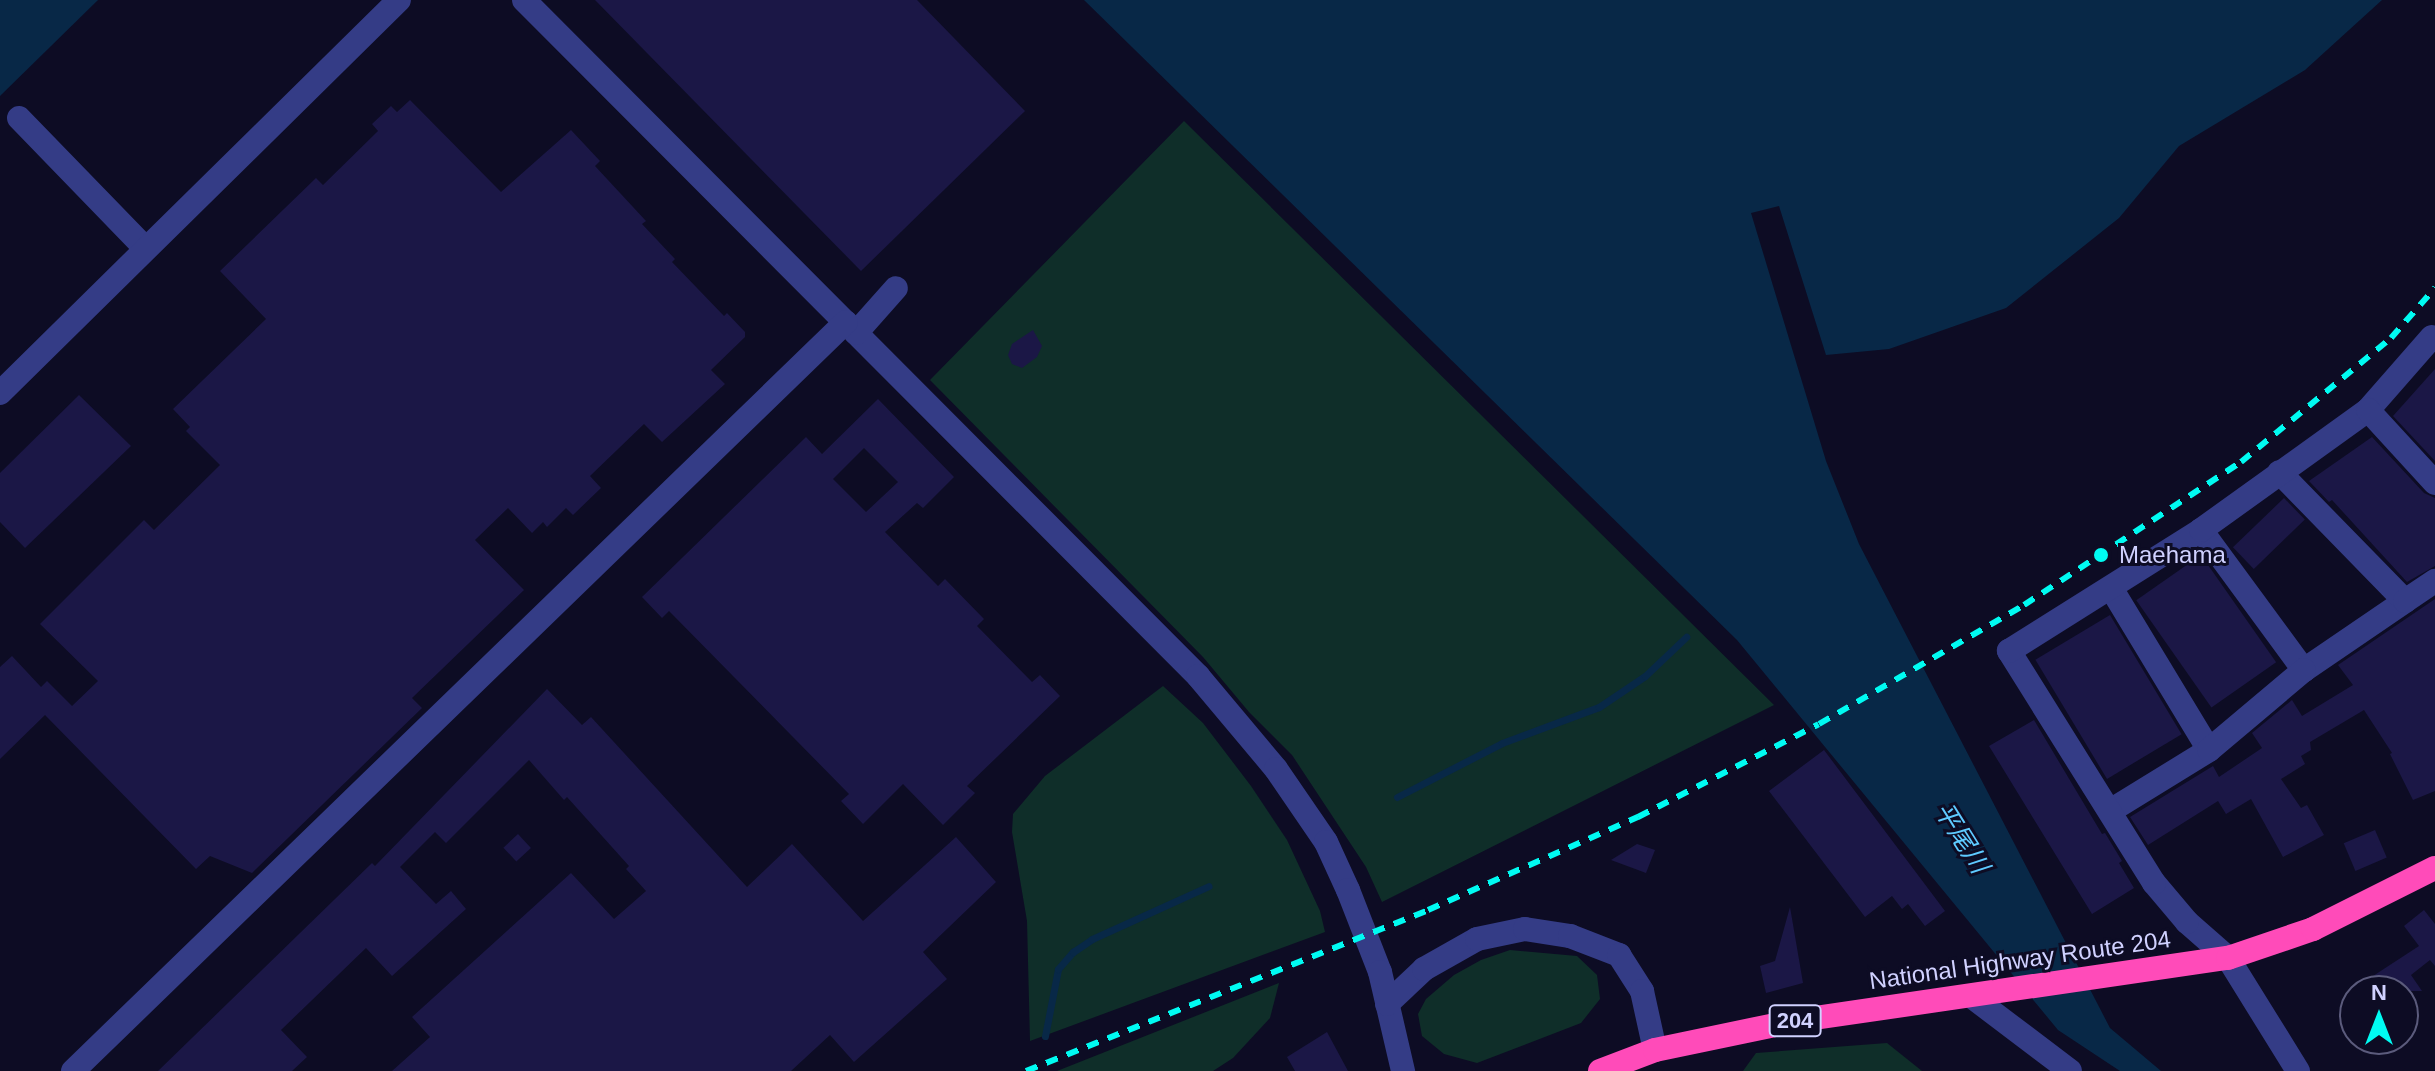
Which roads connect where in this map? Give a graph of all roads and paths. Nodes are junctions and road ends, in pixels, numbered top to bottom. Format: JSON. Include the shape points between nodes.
{"nodes":[{"id":1,"x":399,"y":0,"type":"edge"},
{"id":2,"x":524,"y":0,"type":"edge"},
{"id":3,"x":19,"y":118,"type":"dead end"},
{"id":4,"x":146,"y":249,"type":"junction"},
{"id":5,"x":896,"y":288,"type":"dead end"},
{"id":6,"x":851,"y":328,"type":"junction"},
{"id":7,"x":2432,"y":337,"type":"dead end"},
{"id":8,"x":0,"y":393,"type":"edge"},
{"id":9,"x":2368,"y":410,"type":"junction"},
{"id":10,"x":2279,"y":472,"type":"junction"},
{"id":11,"x":2435,"y":483,"type":"edge"},
{"id":12,"x":2201,"y":530,"type":"junction"},
{"id":13,"x":2435,"y":581,"type":"edge"},
{"id":14,"x":2111,"y":588,"type":"junction"},
{"id":15,"x":2405,"y":601,"type":"junction"},
{"id":16,"x":2304,"y":670,"type":"junction"},
{"id":17,"x":2209,"y":750,"type":"junction"},
{"id":18,"x":2110,"y":811,"type":"junction"},
{"id":19,"x":2435,"y":868,"type":"edge"},
{"id":20,"x":2228,"y":958,"type":"junction"},
{"id":21,"x":1971,"y":996,"type":"junction"},
{"id":22,"x":1387,"y":1004,"type":"junction"},
{"id":23,"x":1655,"y":1050,"type":"junction"},
{"id":24,"x":73,"y":1071,"type":"edge"},
{"id":25,"x":1403,"y":1071,"type":"edge"},
{"id":26,"x":1600,"y":1071,"type":"edge"},
{"id":27,"x":2070,"y":1071,"type":"edge"},
{"id":28,"x":2298,"y":1071,"type":"edge"}],
"edges":[{"from":1,"to":4,"type":"street"},
{"from":2,"to":6,"type":"street"},
{"from":3,"to":4,"type":"street"},
{"from":4,"to":8,"type":"street"},
{"from":5,"to":6,"type":"street"},
{"from":6,"to":22,"type":"street","via":[[1198,676],[1276,769],[1326,842],[1380,972]]},
{"from":6,"to":24,"type":"street"},
{"from":7,"to":9,"type":"street"},
{"from":9,"to":10,"type":"street"},
{"from":9,"to":11,"type":"street"},
{"from":10,"to":12,"type":"street"},
{"from":10,"to":15,"type":"street"},
{"from":12,"to":14,"type":"street"},
{"from":12,"to":16,"type":"street"},
{"from":13,"to":15,"type":"street"},
{"from":14,"to":17,"type":"street"},
{"from":14,"to":18,"type":"street","via":[[2009,651]]},
{"from":15,"to":16,"type":"street"},
{"from":16,"to":17,"type":"street"},
{"from":17,"to":18,"type":"street"},
{"from":18,"to":20,"type":"street","via":[[2154,883]]},
{"from":19,"to":20,"type":"highway","name":"National Highway Route 204","number":"204","via":[[2313,929]]},
{"from":20,"to":21,"type":"highway","name":"National Highway Route 204","number":"204"},
{"from":20,"to":28,"type":"street"},
{"from":21,"to":23,"type":"highway","name":"National Highway Route 204","number":"204","via":[[1794,1021]]},
{"from":21,"to":27,"type":"street"},
{"from":22,"to":23,"type":"street","via":[[1424,969],[1477,939],[1525,929],[1570,936],[1619,955],[1642,991]]},
{"from":22,"to":25,"type":"street"},
{"from":23,"to":26,"type":"highway","name":"National Highway Route 204","number":"204"}]}
